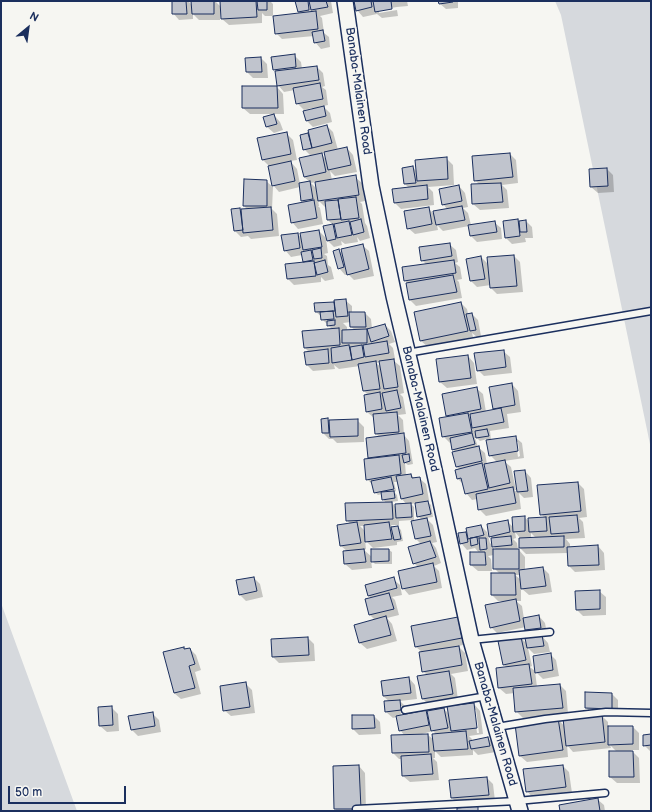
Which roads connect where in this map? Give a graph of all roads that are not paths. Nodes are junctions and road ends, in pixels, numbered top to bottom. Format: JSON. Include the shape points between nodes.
{"nodes":[{"id":1,"x":345,"y":1,"type":"edge"},
{"id":2,"x":651,"y":312,"type":"edge"},
{"id":3,"x":407,"y":354,"type":"junction"},
{"id":4,"x":550,"y":632,"type":"dead end"},
{"id":5,"x":472,"y":640,"type":"junction"},
{"id":6,"x":488,"y":695,"type":"junction"},
{"id":7,"x":405,"y":710,"type":"dead end"},
{"id":8,"x":651,"y":713,"type":"edge"},
{"id":9,"x":497,"y":727,"type":"junction"},
{"id":10,"x":605,"y":793,"type":"dead end"},
{"id":11,"x":519,"y":806,"type":"edge"},
{"id":12,"x":356,"y":809,"type":"dead end"}],
"edges":[{"from":1,"to":3,"type":"street","name":"Banaba-Malainen Road","via":[[371,186]]},
{"from":2,"to":3,"type":"lane"},
{"from":3,"to":5,"type":"street","name":"Banaba-Malainen Road"},
{"from":4,"to":5,"type":"lane"},
{"from":5,"to":6,"type":"street","name":"Banaba-Malainen Road"},
{"from":6,"to":7,"type":"lane"},
{"from":6,"to":9,"type":"street","name":"Banaba-Malainen Road"},
{"from":8,"to":9,"type":"lane","via":[[606,712],[545,718]]},
{"from":9,"to":11,"type":"street","name":"Banaba-Malainen Road"},
{"from":10,"to":11,"type":"lane"},
{"from":11,"to":12,"type":"lane"}]}
